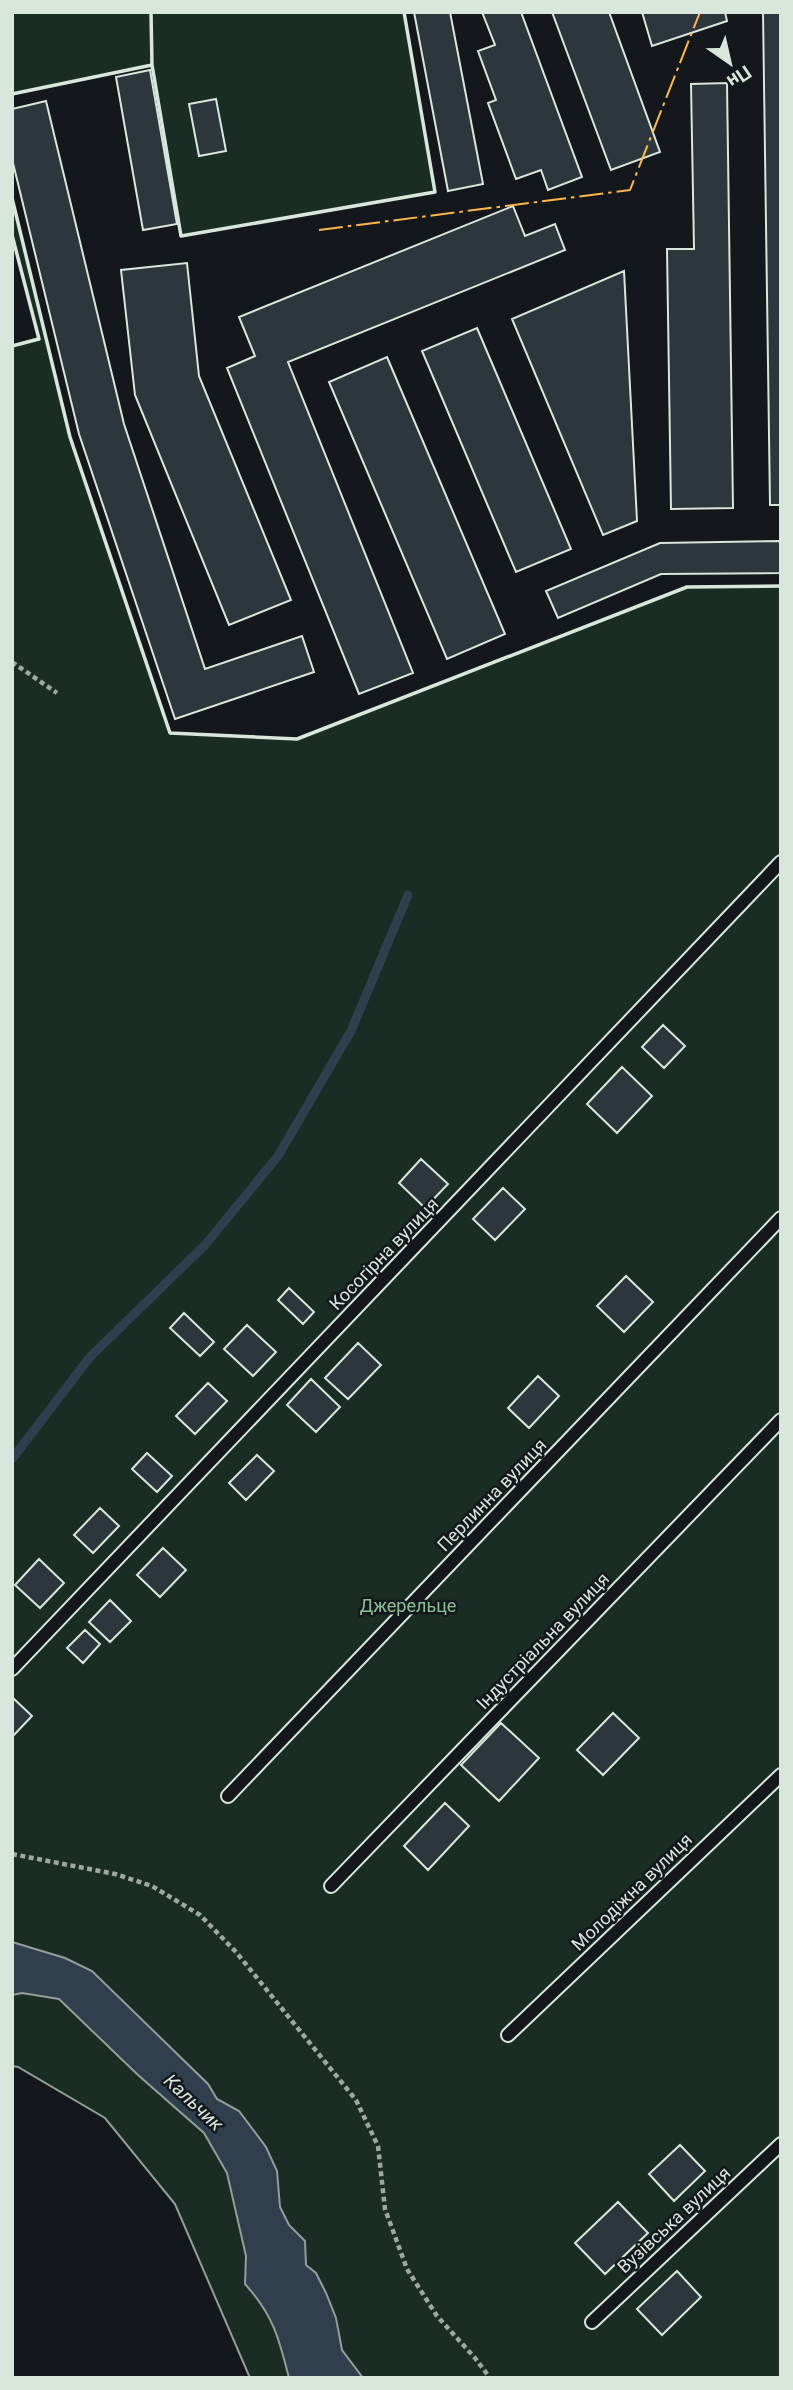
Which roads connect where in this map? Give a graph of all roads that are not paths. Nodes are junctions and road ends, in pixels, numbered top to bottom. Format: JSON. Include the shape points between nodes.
{"nodes":[{"id":1,"x":781,"y":862,"type":"edge"},
{"id":2,"x":781,"y":1218,"type":"edge"},
{"id":3,"x":781,"y":1420,"type":"edge"},
{"id":4,"x":12,"y":1670,"type":"edge"},
{"id":5,"x":781,"y":1775,"type":"edge"},
{"id":6,"x":228,"y":1797,"type":"dead end"},
{"id":7,"x":331,"y":1886,"type":"dead end"},
{"id":8,"x":508,"y":2035,"type":"dead end"},
{"id":9,"x":781,"y":2144,"type":"edge"},
{"id":10,"x":592,"y":2322,"type":"dead end"}],
"edges":[{"from":1,"to":4,"type":"lane","name":"Косогірна вулиця"},
{"from":2,"to":6,"type":"lane","name":"Перлинна вулиця"},
{"from":3,"to":7,"type":"lane","name":"Індустріальна вулиця"},
{"from":5,"to":8,"type":"lane","name":"Молодіжна вулиця"},
{"from":9,"to":10,"type":"lane","name":"Вузівська вулиця"}]}
